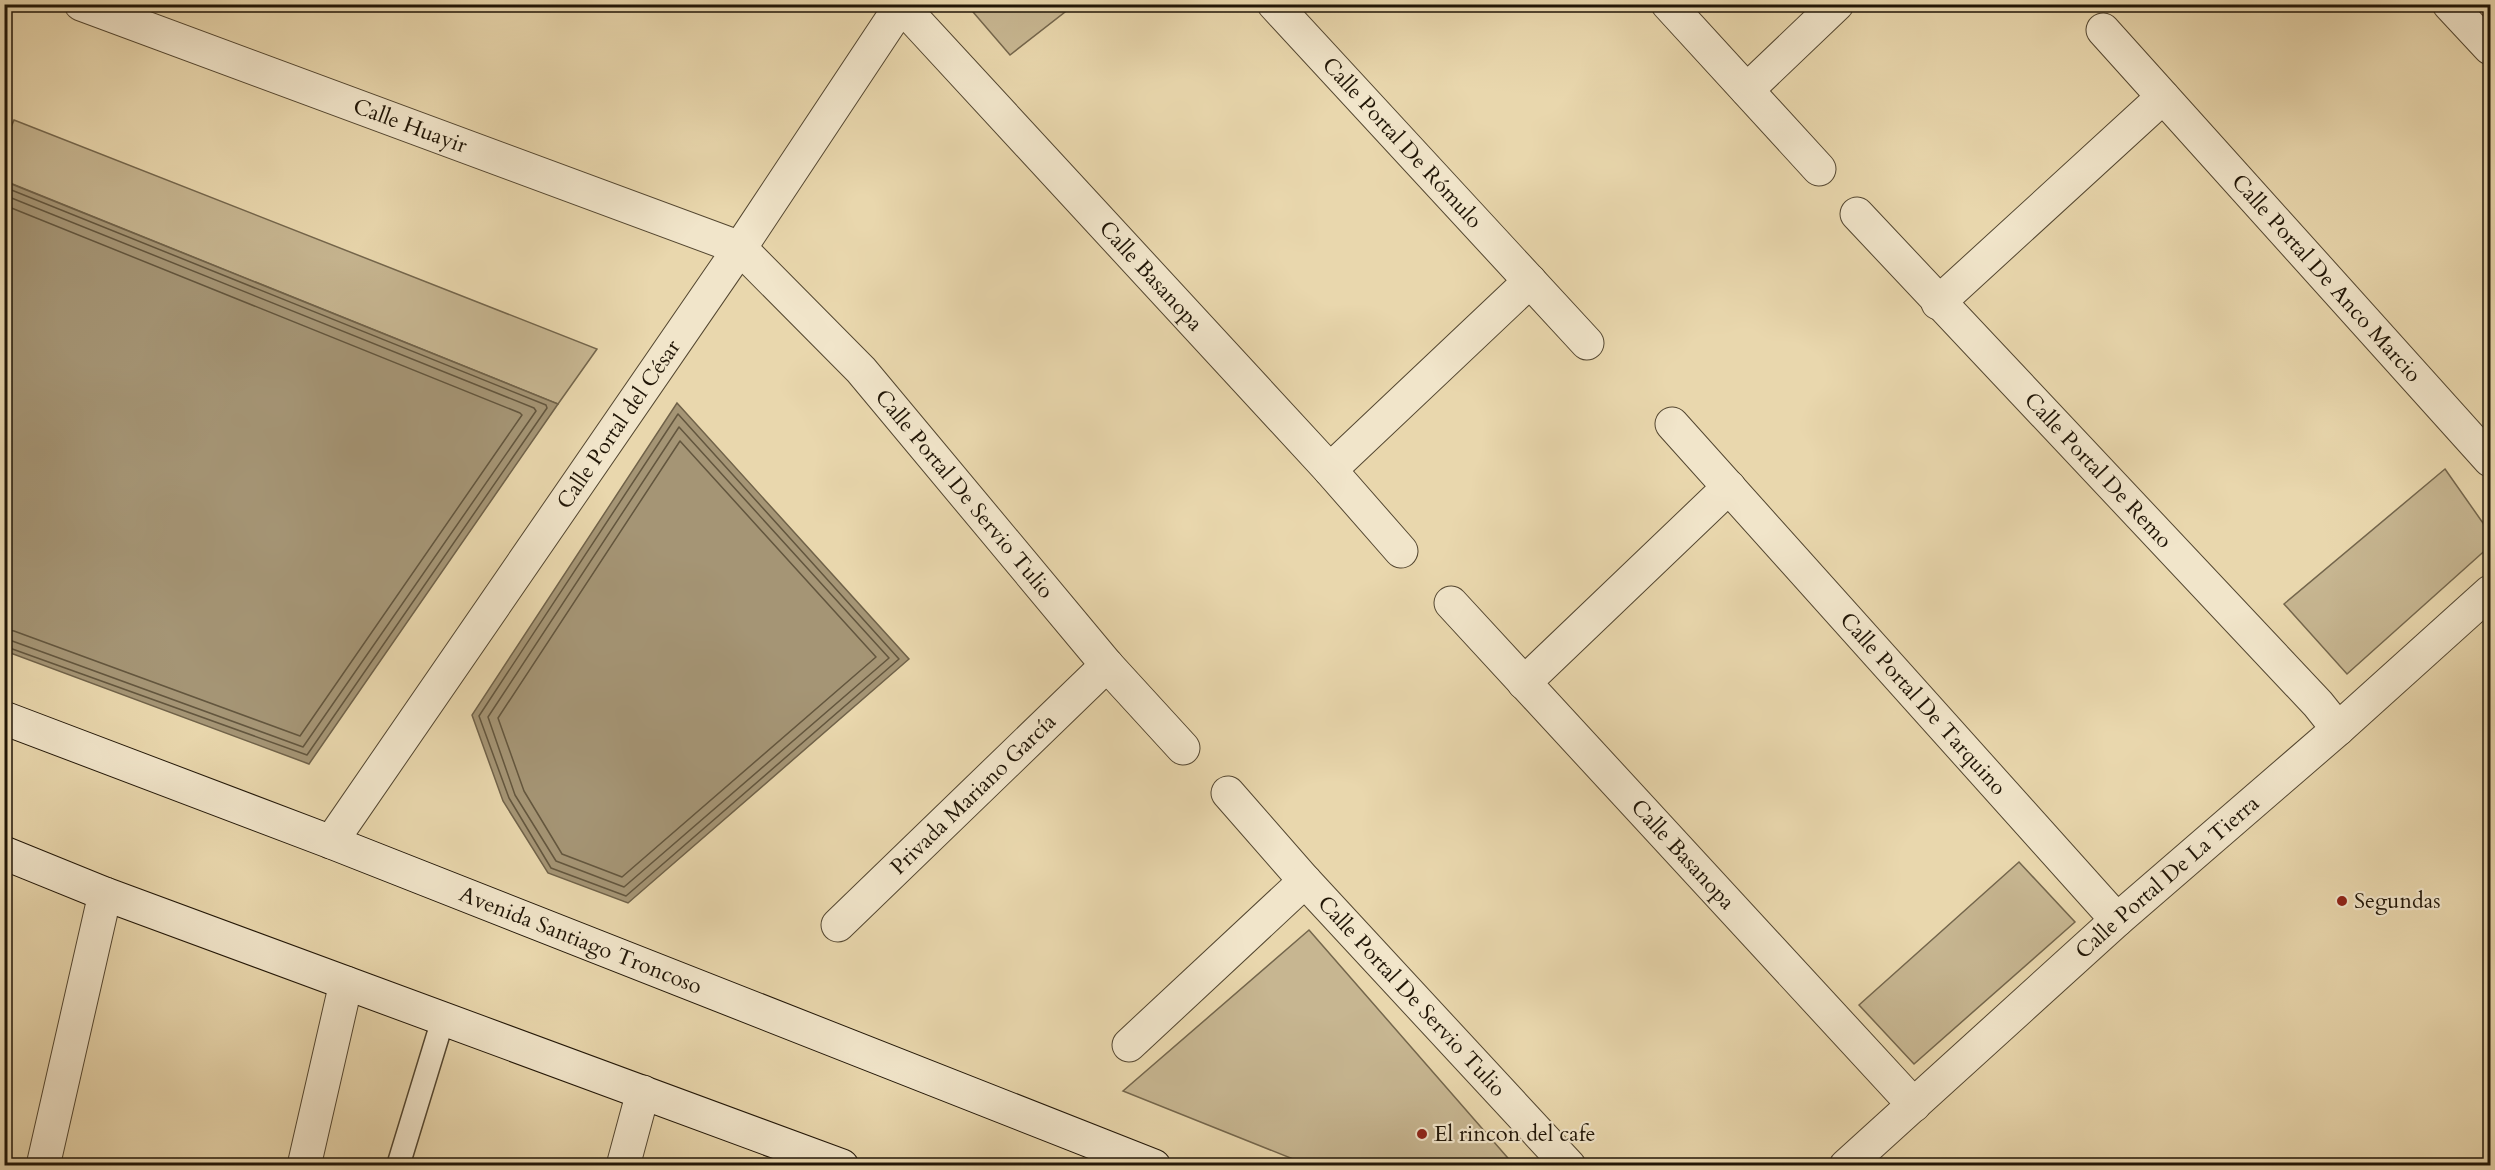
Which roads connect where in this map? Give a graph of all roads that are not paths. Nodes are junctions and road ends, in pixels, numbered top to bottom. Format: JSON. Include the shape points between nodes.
{"nodes":[{"id":1,"x":81,"y":4,"type":"edge"},
{"id":2,"x":1274,"y":4,"type":"edge"},
{"id":3,"x":1668,"y":4,"type":"edge"},
{"id":4,"x":1837,"y":4,"type":"edge"},
{"id":5,"x":2449,"y":4,"type":"edge"},
{"id":6,"x":901,"y":5,"type":"edge"},
{"id":7,"x":2103,"y":30,"type":"dead end"},
{"id":8,"x":2490,"y":48,"type":"edge"},
{"id":9,"x":1747,"y":90,"type":"junction"},
{"id":10,"x":2163,"y":98,"type":"junction"},
{"id":11,"x":1819,"y":169,"type":"dead end"},
{"id":12,"x":1857,"y":214,"type":"dead end"},
{"id":13,"x":740,"y":248,"type":"junction"},
{"id":14,"x":1530,"y":281,"type":"junction"},
{"id":15,"x":1938,"y":303,"type":"junction"},
{"id":16,"x":1587,"y":343,"type":"dead end"},
{"id":17,"x":1672,"y":424,"type":"dead end"},
{"id":18,"x":2490,"y":460,"type":"edge"},
{"id":19,"x":1330,"y":470,"type":"junction"},
{"id":20,"x":1729,"y":487,"type":"junction"},
{"id":21,"x":1401,"y":551,"type":"dead end"},
{"id":22,"x":2490,"y":592,"type":"edge"},
{"id":23,"x":1451,"y":603,"type":"dead end"},
{"id":24,"x":1107,"y":665,"type":"junction"},
{"id":25,"x":1524,"y":683,"type":"junction"},
{"id":26,"x":4,"y":718,"type":"edge"},
{"id":27,"x":2338,"y":729,"type":"junction"},
{"id":28,"x":1184,"y":748,"type":"dead end"},
{"id":29,"x":1228,"y":793,"type":"dead end"},
{"id":30,"x":331,"y":842,"type":"junction"},
{"id":31,"x":4,"y":853,"type":"edge"},
{"id":32,"x":1305,"y":881,"type":"junction"},
{"id":33,"x":105,"y":894,"type":"junction"},
{"id":34,"x":2117,"y":920,"type":"junction"},
{"id":35,"x":838,"y":925,"type":"dead end"},
{"id":36,"x":346,"y":982,"type":"junction"},
{"id":37,"x":443,"y":1019,"type":"junction"},
{"id":38,"x":1129,"y":1045,"type":"dead end"},
{"id":39,"x":643,"y":1092,"type":"junction"},
{"id":40,"x":1914,"y":1106,"type":"junction"},
{"id":41,"x":43,"y":1166,"type":"edge"},
{"id":42,"x":304,"y":1166,"type":"edge"},
{"id":43,"x":398,"y":1166,"type":"edge"},
{"id":44,"x":623,"y":1166,"type":"edge"},
{"id":45,"x":842,"y":1166,"type":"edge"},
{"id":46,"x":1154,"y":1166,"type":"edge"},
{"id":47,"x":1569,"y":1166,"type":"edge"},
{"id":48,"x":1846,"y":1166,"type":"edge"}],
"edges":[{"from":1,"to":13,"type":"street","name":"Calle Huayir"},
{"from":2,"to":14,"type":"street","name":"Calle Portal De Rómulo"},
{"from":3,"to":9,"type":"street"},
{"from":4,"to":9,"type":"street"},
{"from":5,"to":8,"type":"street"},
{"from":6,"to":13,"type":"street","name":"Calle Portal del César"},
{"from":6,"to":19,"type":"street","name":"Calle Basanopa"},
{"from":7,"to":10,"type":"street","name":"Calle Portal De Anco Marcio"},
{"from":9,"to":11,"type":"street"},
{"from":10,"to":15,"type":"street"},
{"from":10,"to":18,"type":"street","name":"Calle Portal De Anco Marcio"},
{"from":12,"to":15,"type":"street","name":"Calle Portal De Remo"},
{"from":13,"to":24,"type":"street","name":"Calle Portal De Servio Tulio","via":[[861,370]]},
{"from":13,"to":30,"type":"street","name":"Calle Portal del César"},
{"from":14,"to":16,"type":"street","name":"Calle Portal De Rómulo"},
{"from":14,"to":19,"type":"street"},
{"from":15,"to":27,"type":"street","name":"Calle Portal De Remo"},
{"from":17,"to":20,"type":"street","name":"Calle Portal De Tarquino"},
{"from":19,"to":21,"type":"street","name":"Calle Basanopa"},
{"from":20,"to":25,"type":"street"},
{"from":20,"to":34,"type":"street","name":"Calle Portal De Tarquino"},
{"from":22,"to":27,"type":"street","name":"Calle Portal De La Tierra"},
{"from":23,"to":25,"type":"street","name":"Calle Basanopa"},
{"from":24,"to":28,"type":"street","name":"Calle Portal De Servio Tulio"},
{"from":24,"to":35,"type":"street","name":"Privada Mariano García"},
{"from":25,"to":40,"type":"street","name":"Calle Basanopa"},
{"from":26,"to":30,"type":"street","name":"Avenida Santiago Troncoso"},
{"from":27,"to":34,"type":"street","name":"Calle Portal De La Tierra"},
{"from":29,"to":32,"type":"street","name":"Calle Portal De Servio Tulio"},
{"from":30,"to":46,"type":"street","name":"Avenida Santiago Troncoso"},
{"from":31,"to":33,"type":"street"},
{"from":32,"to":38,"type":"street","name":"Calle Portal De Servio Tulio"},
{"from":32,"to":47,"type":"street","name":"Calle Portal De Servio Tulio"},
{"from":33,"to":36,"type":"street"},
{"from":33,"to":41,"type":"street"},
{"from":34,"to":40,"type":"street","name":"Calle Portal De La Tierra"},
{"from":36,"to":37,"type":"street"},
{"from":36,"to":42,"type":"street"},
{"from":37,"to":39,"type":"street"},
{"from":37,"to":43,"type":"lane"},
{"from":39,"to":44,"type":"street"},
{"from":39,"to":45,"type":"street"},
{"from":40,"to":48,"type":"street","name":"Calle Portal De La Tierra"}]}
